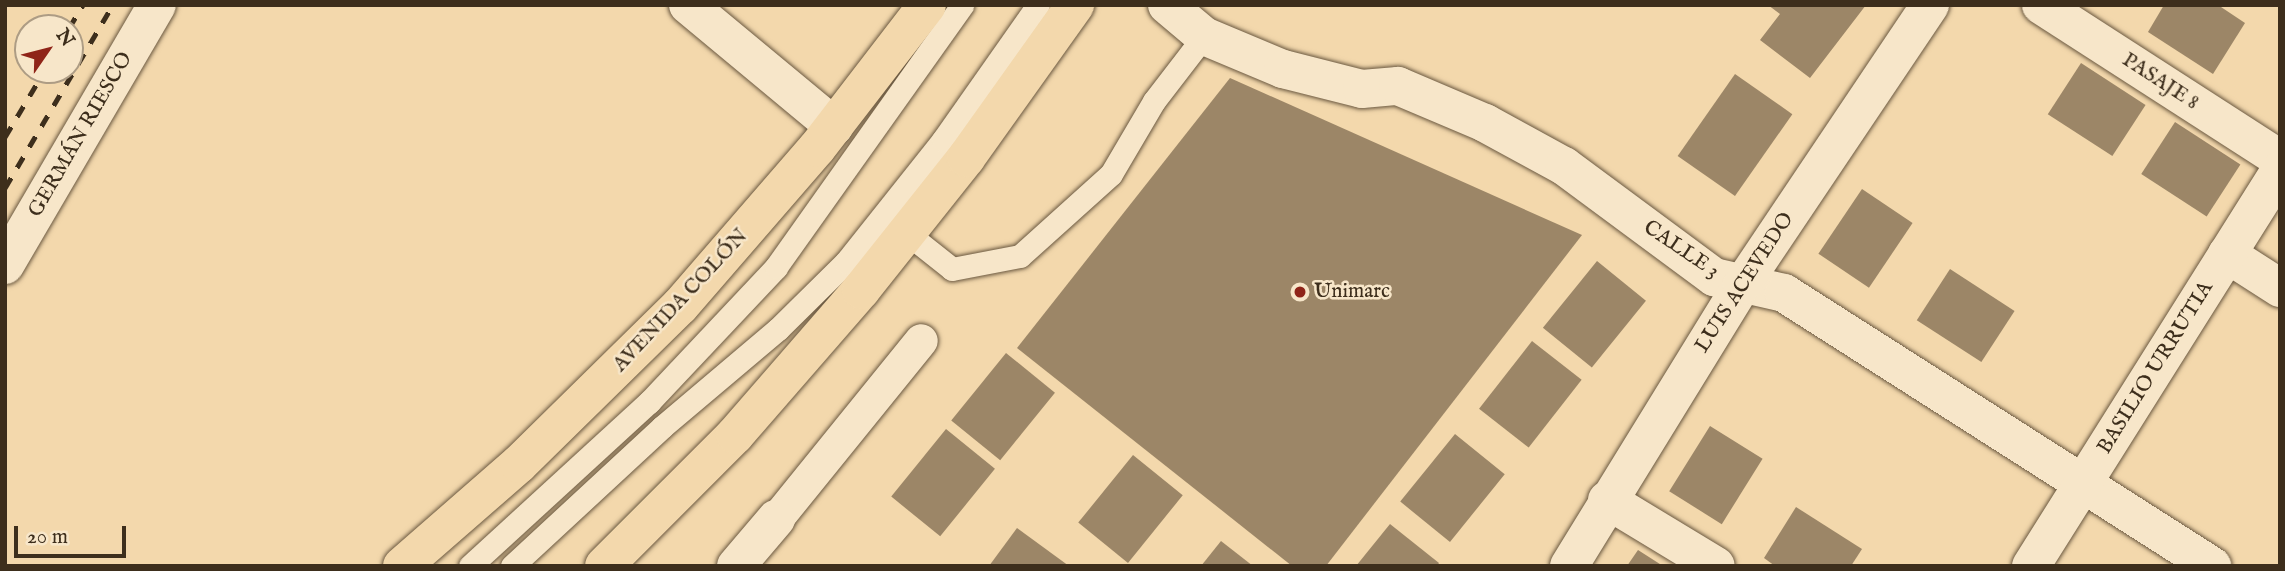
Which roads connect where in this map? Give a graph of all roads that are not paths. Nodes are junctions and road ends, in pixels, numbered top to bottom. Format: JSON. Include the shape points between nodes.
{"nodes":[{"id":1,"x":157,"y":5,"type":"edge"},
{"id":2,"x":688,"y":5,"type":"edge"},
{"id":3,"x":927,"y":5,"type":"edge"},
{"id":4,"x":962,"y":5,"type":"edge"},
{"id":5,"x":1038,"y":5,"type":"edge"},
{"id":6,"x":1075,"y":5,"type":"edge"},
{"id":7,"x":1167,"y":5,"type":"edge"},
{"id":8,"x":1930,"y":5,"type":"edge"},
{"id":9,"x":2041,"y":5,"type":"edge"},
{"id":10,"x":1204,"y":36,"type":"junction"},
{"id":11,"x":834,"y":127,"type":"junction"},
{"id":12,"x":2280,"y":159,"type":"edge"},
{"id":13,"x":2280,"y":170,"type":"edge"},
{"id":14,"x":908,"y":234,"type":"junction"},
{"id":15,"x":2227,"y":254,"type":"junction"},
{"id":16,"x":5,"y":265,"type":"edge"},
{"id":17,"x":1742,"y":285,"type":"junction"},
{"id":18,"x":2280,"y":288,"type":"edge"},
{"id":19,"x":921,"y":340,"type":"dead end"},
{"id":20,"x":2083,"y":484,"type":"junction"},
{"id":21,"x":1607,"y":500,"type":"junction"},
{"id":22,"x":776,"y":519,"type":"joint"},
{"id":23,"x":750,"y":561,"type":"edge"},
{"id":24,"x":402,"y":566,"type":"edge"},
{"id":25,"x":470,"y":566,"type":"edge"},
{"id":26,"x":512,"y":566,"type":"edge"},
{"id":27,"x":604,"y":566,"type":"edge"},
{"id":28,"x":1569,"y":566,"type":"edge"},
{"id":29,"x":1716,"y":566,"type":"edge"},
{"id":30,"x":2031,"y":566,"type":"edge"},
{"id":31,"x":2212,"y":566,"type":"edge"}],
"edges":[{"from":1,"to":16,"type":"street","name":"GERMÁN RIESCO"},
{"from":2,"to":11,"type":"street"},
{"from":3,"to":11,"type":"main road","name":"AVENIDA COLÓN"},
{"from":4,"to":25,"type":"lane","via":[[776,267],[649,402]]},
{"from":5,"to":26,"type":"lane","via":[[943,140],[846,262],[778,329],[662,427]]},
{"from":6,"to":14,"type":"main road"},
{"from":7,"to":10,"type":"street","name":"CALLE 3"},
{"from":8,"to":17,"type":"street","name":"LUIS ACEVEDO"},
{"from":9,"to":12,"type":"street","name":"PASAJE 8"},
{"from":10,"to":14,"type":"lane","via":[[1154,101],[1111,174],[1020,256],[952,269]]},
{"from":10,"to":17,"type":"street","name":"CALLE 3","via":[[1327,83],[1362,89],[1398,86],[1449,105],[1564,166],[1714,277]]},
{"from":11,"to":24,"type":"main road","name":"AVENIDA COLÓN","via":[[761,216],[633,354],[519,464]]},
{"from":13,"to":15,"type":"street","name":"BASILIO URRUTIA"},
{"from":14,"to":27,"type":"main road","via":[[735,435]]},
{"from":15,"to":18,"type":"street"},
{"from":15,"to":20,"type":"street","name":"BASILIO URRUTIA"},
{"from":17,"to":20,"type":"street","name":"CALLE 3","via":[[1784,293]]},
{"from":17,"to":21,"type":"street","name":"LUIS ACEVEDO"},
{"from":19,"to":22,"type":"street"},
{"from":20,"to":30,"type":"street","name":"BASILIO URRUTIA"},
{"from":20,"to":31,"type":"street","name":"CALLE 3"},
{"from":21,"to":28,"type":"street","name":"LUIS ACEVEDO"},
{"from":21,"to":29,"type":"street"},
{"from":22,"to":23,"type":"street"}]}
